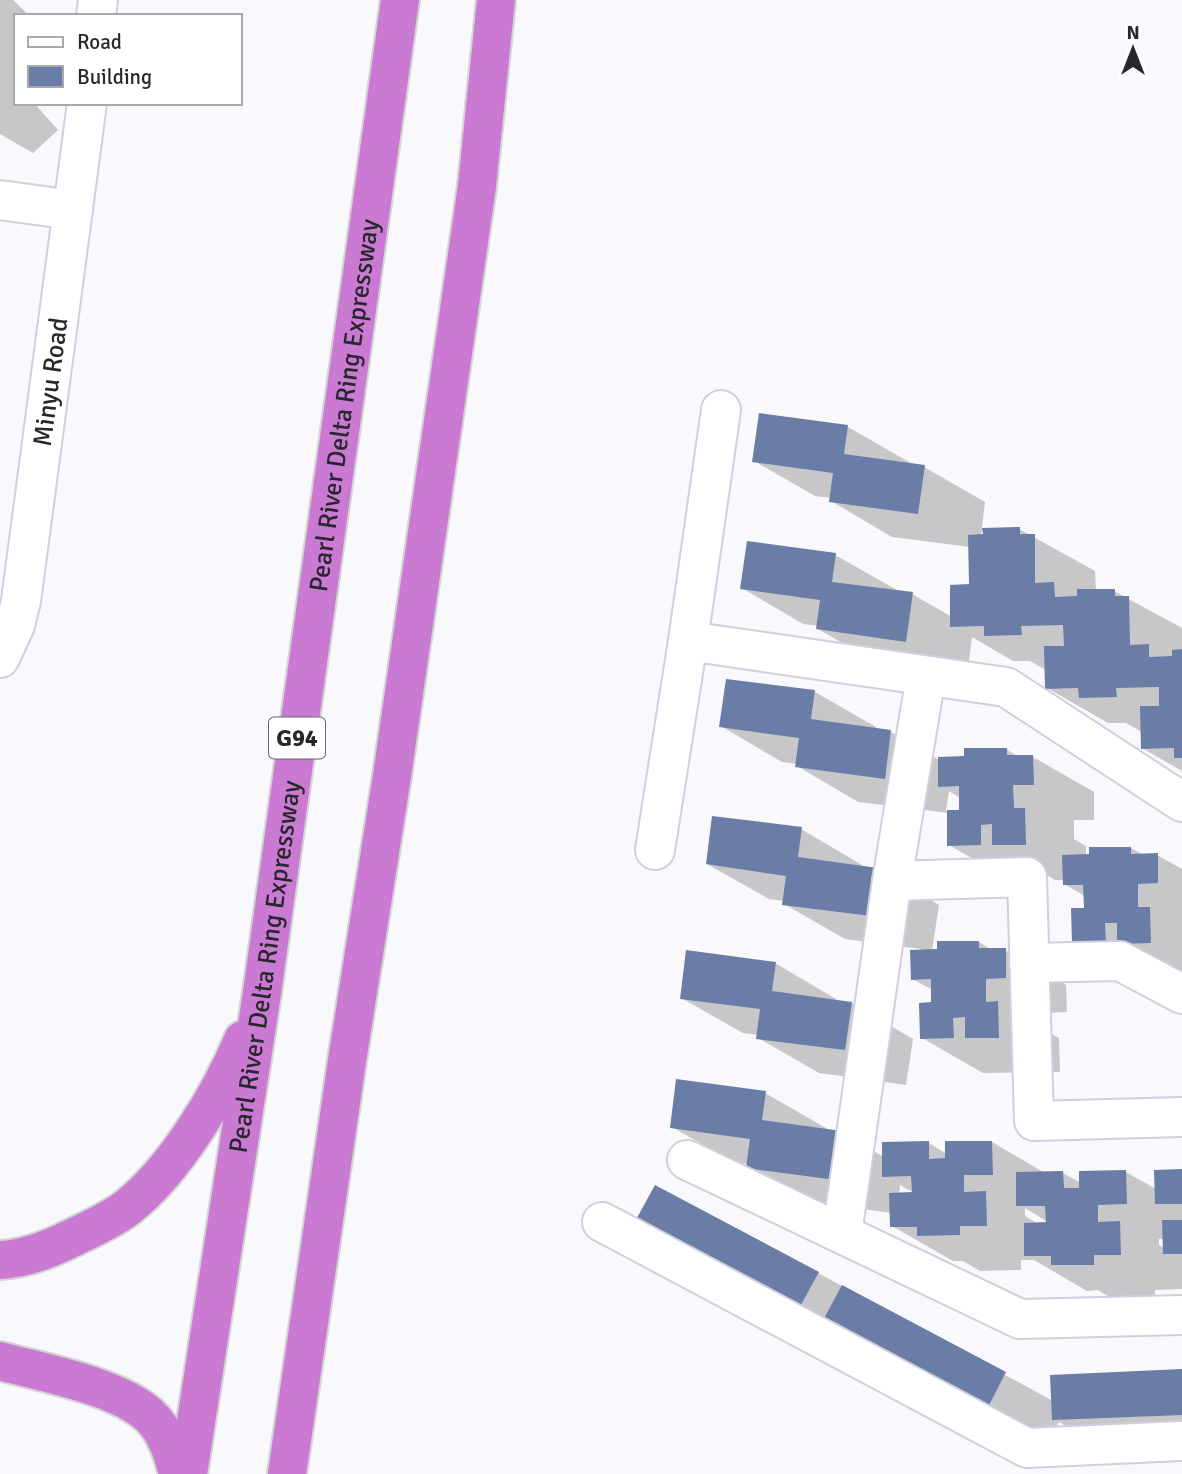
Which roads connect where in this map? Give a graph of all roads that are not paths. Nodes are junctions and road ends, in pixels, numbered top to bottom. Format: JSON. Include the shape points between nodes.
{"nodes":[{"id":1,"x":400,"y":0,"type":"edge"},
{"id":2,"x":496,"y":0,"type":"edge"},
{"id":3,"x":86,"y":105,"type":"edge"},
{"id":4,"x":0,"y":200,"type":"edge"},
{"id":5,"x":73,"y":209,"type":"junction"},
{"id":6,"x":721,"y":410,"type":"dead end"},
{"id":7,"x":688,"y":640,"type":"junction"},
{"id":8,"x":0,"y":657,"type":"edge"},
{"id":9,"x":926,"y":676,"type":"junction"},
{"id":10,"x":1182,"y":802,"type":"edge"},
{"id":11,"x":655,"y":850,"type":"dead end"},
{"id":12,"x":892,"y":881,"type":"junction"},
{"id":13,"x":1029,"y":963,"type":"junction"},
{"id":14,"x":262,"y":993,"type":"junction"},
{"id":15,"x":1182,"y":994,"type":"edge"},
{"id":16,"x":1182,"y":1117,"type":"edge"},
{"id":17,"x":687,"y":1160,"type":"dead end"},
{"id":18,"x":602,"y":1222,"type":"dead end"},
{"id":19,"x":842,"y":1234,"type":"junction"},
{"id":20,"x":0,"y":1259,"type":"edge"},
{"id":21,"x":1182,"y":1315,"type":"edge"},
{"id":22,"x":0,"y":1361,"type":"edge"},
{"id":23,"x":1182,"y":1441,"type":"edge"},
{"id":24,"x":178,"y":1474,"type":"edge"},
{"id":25,"x":188,"y":1474,"type":"edge"},
{"id":26,"x":287,"y":1474,"type":"edge"}],
"edges":[{"from":1,"to":14,"type":"highway","name":"Pearl River Delta Ring Expressway","number":"G94"},
{"from":2,"to":26,"type":"highway","via":[[475,200]]},
{"from":3,"to":5,"type":"street","name":"Minyu Road"},
{"from":4,"to":5,"type":"street"},
{"from":5,"to":8,"type":"street","name":"Minyu Road","via":[[20,601]]},
{"from":6,"to":7,"type":"street"},
{"from":7,"to":9,"type":"street"},
{"from":7,"to":11,"type":"street"},
{"from":9,"to":10,"type":"street","via":[[1006,687]]},
{"from":9,"to":12,"type":"street"},
{"from":12,"to":13,"type":"street","via":[[1027,877]]},
{"from":12,"to":19,"type":"street"},
{"from":13,"to":15,"type":"street","via":[[1120,961]]},
{"from":13,"to":16,"type":"street","via":[[1034,1121]]},
{"from":14,"to":20,"type":"highway","via":[[238,1051],[193,1132],[167,1168],[128,1208],[49,1250]]},
{"from":14,"to":25,"type":"highway","name":"Pearl River Delta Ring Expressway","number":"G94"},
{"from":17,"to":19,"type":"street"},
{"from":18,"to":23,"type":"street","via":[[1027,1448]]},
{"from":19,"to":21,"type":"street","via":[[1020,1319]]},
{"from":22,"to":24,"type":"highway","via":[[116,1394],[151,1417],[172,1449]]}]}
